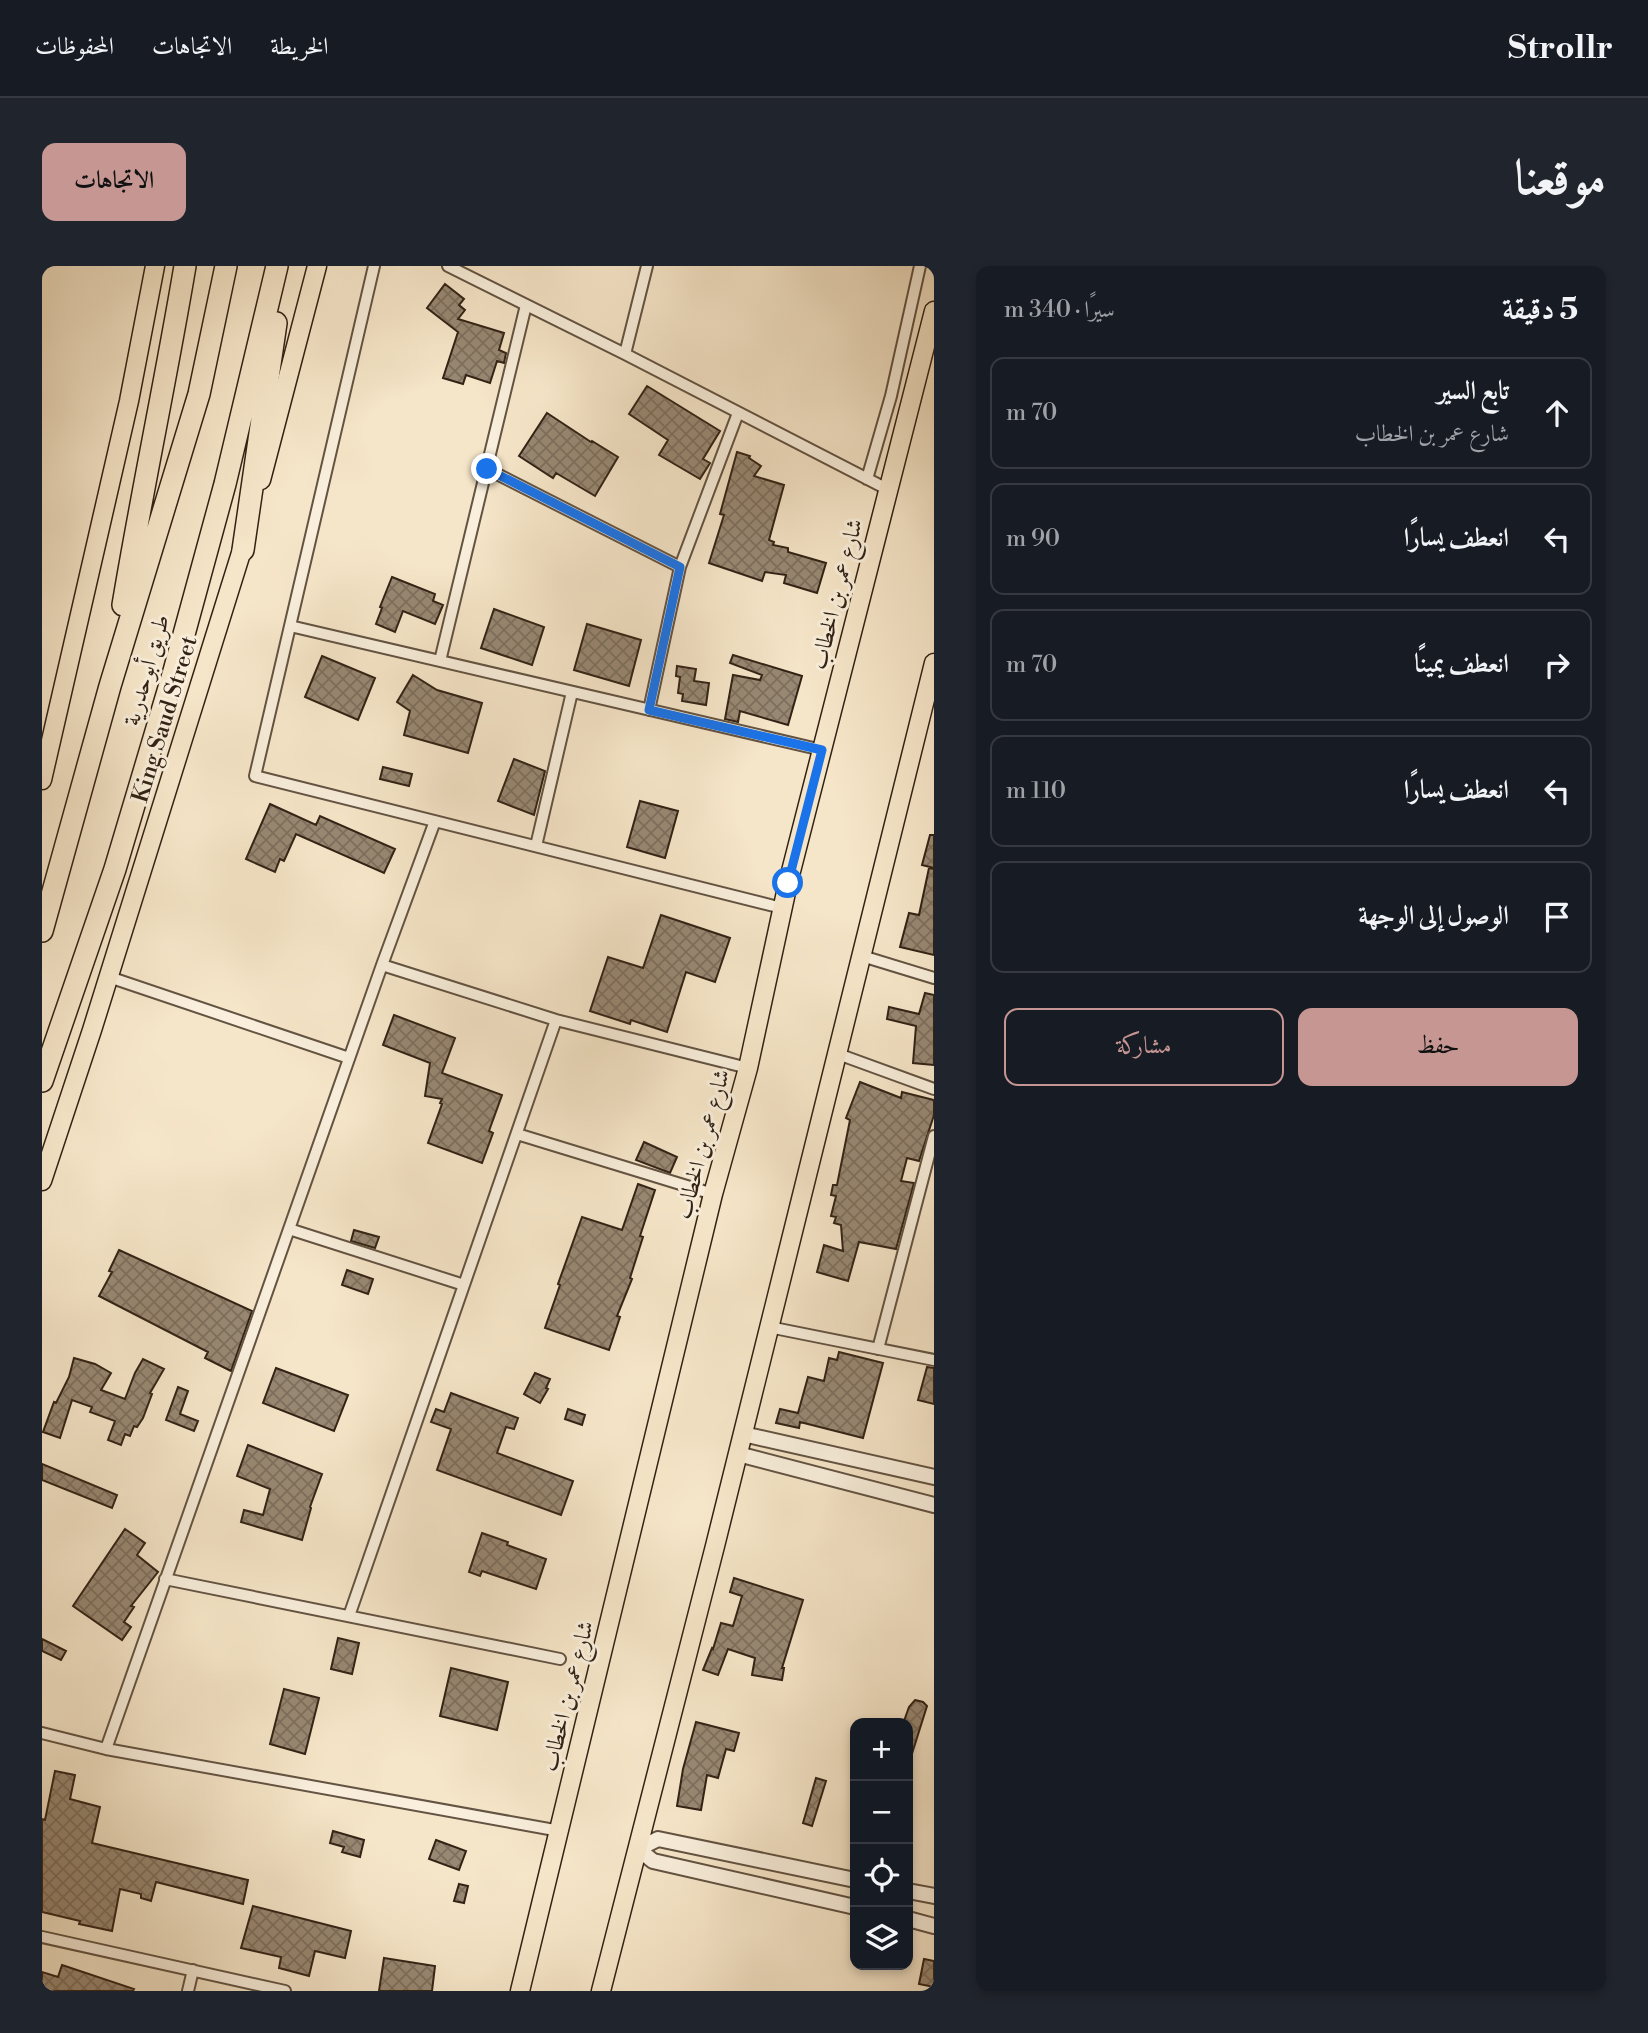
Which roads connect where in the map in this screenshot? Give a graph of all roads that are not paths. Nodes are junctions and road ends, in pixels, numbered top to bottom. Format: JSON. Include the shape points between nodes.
{"nodes":[{"id":1,"x":155,"y":266,"type":"edge"},
{"id":2,"x":185,"y":266,"type":"edge"},
{"id":3,"x":226,"y":266,"type":"edge"},
{"id":4,"x":278,"y":266,"type":"edge"},
{"id":5,"x":285,"y":266,"type":"edge"},
{"id":6,"x":317,"y":266,"type":"edge"},
{"id":7,"x":374,"y":266,"type":"edge"},
{"id":8,"x":448,"y":266,"type":"edge"},
{"id":9,"x":647,"y":266,"type":"edge"},
{"id":10,"x":920,"y":266,"type":"edge"},
{"id":11,"x":526,"y":305,"type":"junction"},
{"id":12,"x":934,"y":311,"type":"edge"},
{"id":13,"x":625,"y":354,"type":"junction"},
{"id":14,"x":738,"y":413,"type":"junction"},
{"id":15,"x":487,"y":469,"type":"junction"},
{"id":16,"x":867,"y":479,"type":"junction"},
{"id":17,"x":887,"y":489,"type":"junction"},
{"id":18,"x":243,"y":550,"type":"junction"},
{"id":19,"x":680,"y":567,"type":"junction"},
{"id":20,"x":290,"y":626,"type":"junction"},
{"id":21,"x":440,"y":661,"type":"junction"},
{"id":22,"x":934,"y":663,"type":"edge"},
{"id":23,"x":110,"y":686,"type":"junction"},
{"id":24,"x":572,"y":692,"type":"junction"},
{"id":25,"x":649,"y":710,"type":"junction"},
{"id":26,"x":928,"y":712,"type":"edge"},
{"id":27,"x":822,"y":750,"type":"junction"},
{"id":28,"x":42,"y":780,"type":"edge"},
{"id":29,"x":435,"y":821,"type":"junction"},
{"id":30,"x":536,"y":846,"type":"junction"},
{"id":31,"x":782,"y":908,"type":"junction"},
{"id":32,"x":42,"y":931,"type":"edge"},
{"id":33,"x":862,"y":956,"type":"junction"},
{"id":34,"x":383,"y":965,"type":"junction"},
{"id":35,"x":109,"y":977,"type":"junction"},
{"id":36,"x":934,"y":978,"type":"edge"},
{"id":37,"x":556,"y":1020,"type":"junction"},
{"id":38,"x":838,"y":1054,"type":"junction"},
{"id":39,"x":349,"y":1058,"type":"junction"},
{"id":40,"x":748,"y":1068,"type":"junction"},
{"id":41,"x":42,"y":1081,"type":"edge"},
{"id":42,"x":934,"y":1088,"type":"edge"},
{"id":43,"x":517,"y":1134,"type":"junction"},
{"id":44,"x":934,"y":1136,"type":"edge"},
{"id":45,"x":42,"y":1181,"type":"edge"},
{"id":46,"x":713,"y":1194,"type":"junction"},
{"id":47,"x":289,"y":1229,"type":"junction"},
{"id":48,"x":464,"y":1285,"type":"junction"},
{"id":49,"x":769,"y":1327,"type":"junction"},
{"id":50,"x":878,"y":1349,"type":"junction"},
{"id":51,"x":934,"y":1360,"type":"edge"},
{"id":52,"x":743,"y":1434,"type":"junction"},
{"id":53,"x":738,"y":1454,"type":"junction"},
{"id":54,"x":934,"y":1477,"type":"edge"},
{"id":55,"x":934,"y":1505,"type":"edge"},
{"id":56,"x":165,"y":1579,"type":"junction"},
{"id":57,"x":349,"y":1616,"type":"junction"},
{"id":58,"x":560,"y":1659,"type":"dead end"},
{"id":59,"x":42,"y":1733,"type":"edge"},
{"id":60,"x":106,"y":1749,"type":"junction"},
{"id":61,"x":560,"y":1831,"type":"junction"},
{"id":62,"x":638,"y":1849,"type":"junction"},
{"id":63,"x":850,"y":1879,"type":"edge"},
{"id":64,"x":913,"y":1892,"type":"edge"},
{"id":65,"x":934,"y":1896,"type":"edge"},
{"id":66,"x":851,"y":1907,"type":"edge"},
{"id":67,"x":913,"y":1920,"type":"edge"},
{"id":68,"x":934,"y":1926,"type":"edge"},
{"id":69,"x":42,"y":1937,"type":"edge"},
{"id":70,"x":193,"y":1970,"type":"junction"},
{"id":71,"x":188,"y":1991,"type":"edge"},
{"id":72,"x":285,"y":1991,"type":"edge"},
{"id":73,"x":520,"y":1991,"type":"edge"},
{"id":74,"x":601,"y":1991,"type":"edge"}],
"edges":[{"from":1,"to":28,"type":"main road","via":[[129,401]]},
{"from":2,"to":23,"type":"highway"},
{"from":3,"to":23,"type":"highway","name":"طريق أبوحدرية","via":[[199,394]]},
{"from":4,"to":41,"type":"highway","name":"طريق أبوحدرية","via":[[174,671],[116,869]]},
{"from":5,"to":18,"type":"highway"},
{"from":6,"to":18,"type":"main road","name":"King Saud Street"},
{"from":7,"to":20,"type":"street"},
{"from":8,"to":11,"type":"street"},
{"from":9,"to":13,"type":"street"},
{"from":10,"to":16,"type":"street"},
{"from":11,"to":13,"type":"street"},
{"from":11,"to":15,"type":"street"},
{"from":12,"to":17,"type":"main road","name":"شارع عمر بن الخطاب"},
{"from":13,"to":14,"type":"street"},
{"from":14,"to":16,"type":"street"},
{"from":14,"to":19,"type":"street"},
{"from":15,"to":19,"type":"street"},
{"from":15,"to":21,"type":"street"},
{"from":16,"to":17,"type":"street"},
{"from":17,"to":27,"type":"main road","name":"شارع عمر بن الخطاب"},
{"from":18,"to":35,"type":"main road","name":"King Saud Street"},
{"from":19,"to":25,"type":"street"},
{"from":20,"to":21,"type":"street"},
{"from":20,"to":29,"type":"street","via":[[256,776]]},
{"from":21,"to":24,"type":"street"},
{"from":22,"to":26,"type":"main road"},
{"from":23,"to":32,"type":"highway","name":"طريق أبوحدرية"},
{"from":24,"to":25,"type":"street"},
{"from":24,"to":30,"type":"street"},
{"from":25,"to":27,"type":"street"},
{"from":26,"to":33,"type":"main road"},
{"from":27,"to":31,"type":"main road","name":"شارع عمر بن الخطاب"},
{"from":29,"to":30,"type":"street"},
{"from":29,"to":34,"type":"street"},
{"from":30,"to":31,"type":"street"},
{"from":31,"to":40,"type":"main road","name":"شارع عمر بن الخطاب"},
{"from":33,"to":36,"type":"street"},
{"from":33,"to":38,"type":"main road"},
{"from":34,"to":37,"type":"street"},
{"from":34,"to":39,"type":"street"},
{"from":35,"to":39,"type":"street"},
{"from":35,"to":45,"type":"main road","name":"King Saud Street"},
{"from":37,"to":40,"type":"street"},
{"from":37,"to":43,"type":"street"},
{"from":38,"to":42,"type":"street"},
{"from":38,"to":49,"type":"main road"},
{"from":39,"to":47,"type":"street"},
{"from":40,"to":46,"type":"main road","name":"شارع عمر بن الخطاب"},
{"from":43,"to":46,"type":"street"},
{"from":43,"to":48,"type":"street"},
{"from":44,"to":50,"type":"street"},
{"from":46,"to":61,"type":"main road","name":"شارع عمر بن الخطاب"},
{"from":47,"to":48,"type":"street"},
{"from":47,"to":56,"type":"street"},
{"from":48,"to":57,"type":"street"},
{"from":49,"to":50,"type":"street"},
{"from":49,"to":52,"type":"main road"},
{"from":50,"to":51,"type":"street"},
{"from":52,"to":53,"type":"main road"},
{"from":52,"to":54,"type":"street"},
{"from":53,"to":55,"type":"street"},
{"from":53,"to":62,"type":"main road"},
{"from":56,"to":57,"type":"street"},
{"from":56,"to":60,"type":"street"},
{"from":57,"to":58,"type":"street"},
{"from":59,"to":60,"type":"street"},
{"from":60,"to":61,"type":"street"},
{"from":61,"to":73,"type":"main road","name":"شارع عمر بن الخطاب"},
{"from":62,"to":63,"type":"street","via":[[658,1839]]},
{"from":62,"to":66,"type":"street","via":[[653,1861]]},
{"from":62,"to":74,"type":"main road"},
{"from":64,"to":65,"type":"street"},
{"from":67,"to":68,"type":"street"},
{"from":69,"to":70,"type":"street"},
{"from":70,"to":71,"type":"street"},
{"from":70,"to":72,"type":"street"}]}
